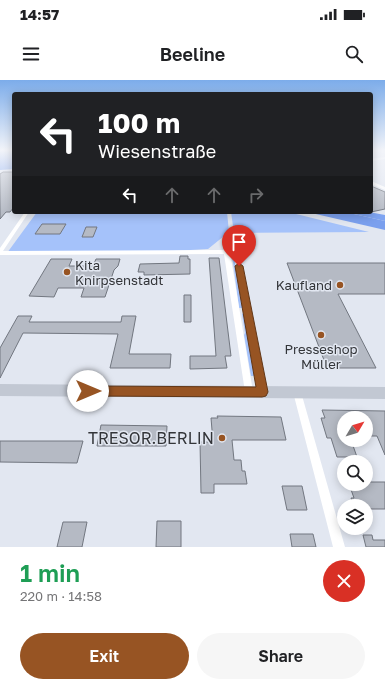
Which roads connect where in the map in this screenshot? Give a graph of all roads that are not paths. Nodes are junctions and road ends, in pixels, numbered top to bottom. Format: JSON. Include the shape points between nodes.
{"nodes":[{"id":1,"x":385,"y":182,"type":"edge"},
{"id":2,"x":373,"y":183,"type":"edge"},
{"id":3,"x":385,"y":189,"type":"edge"},
{"id":4,"x":26,"y":214,"type":"edge"},
{"id":5,"x":230,"y":247,"type":"junction"},
{"id":6,"x":0,"y":253,"type":"edge"},
{"id":7,"x":0,"y":390,"type":"edge"},
{"id":8,"x":249,"y":392,"type":"junction"},
{"id":9,"x":262,"y":392,"type":"junction"},
{"id":10,"x":297,"y":392,"type":"junction"},
{"id":11,"x":385,"y":393,"type":"edge"},
{"id":12,"x":339,"y":547,"type":"edge"}],
"edges":[{"from":1,"to":2,"type":"street"},
{"from":2,"to":3,"type":"street"},
{"from":4,"to":6,"type":"street"},
{"from":5,"to":6,"type":"street"},
{"from":5,"to":8,"type":"street"},
{"from":5,"to":9,"type":"street","via":[[236,251]]},
{"from":7,"to":8,"type":"main road"},
{"from":8,"to":9,"type":"main road"},
{"from":9,"to":10,"type":"main road"},
{"from":10,"to":11,"type":"main road"},
{"from":10,"to":12,"type":"street"}]}
